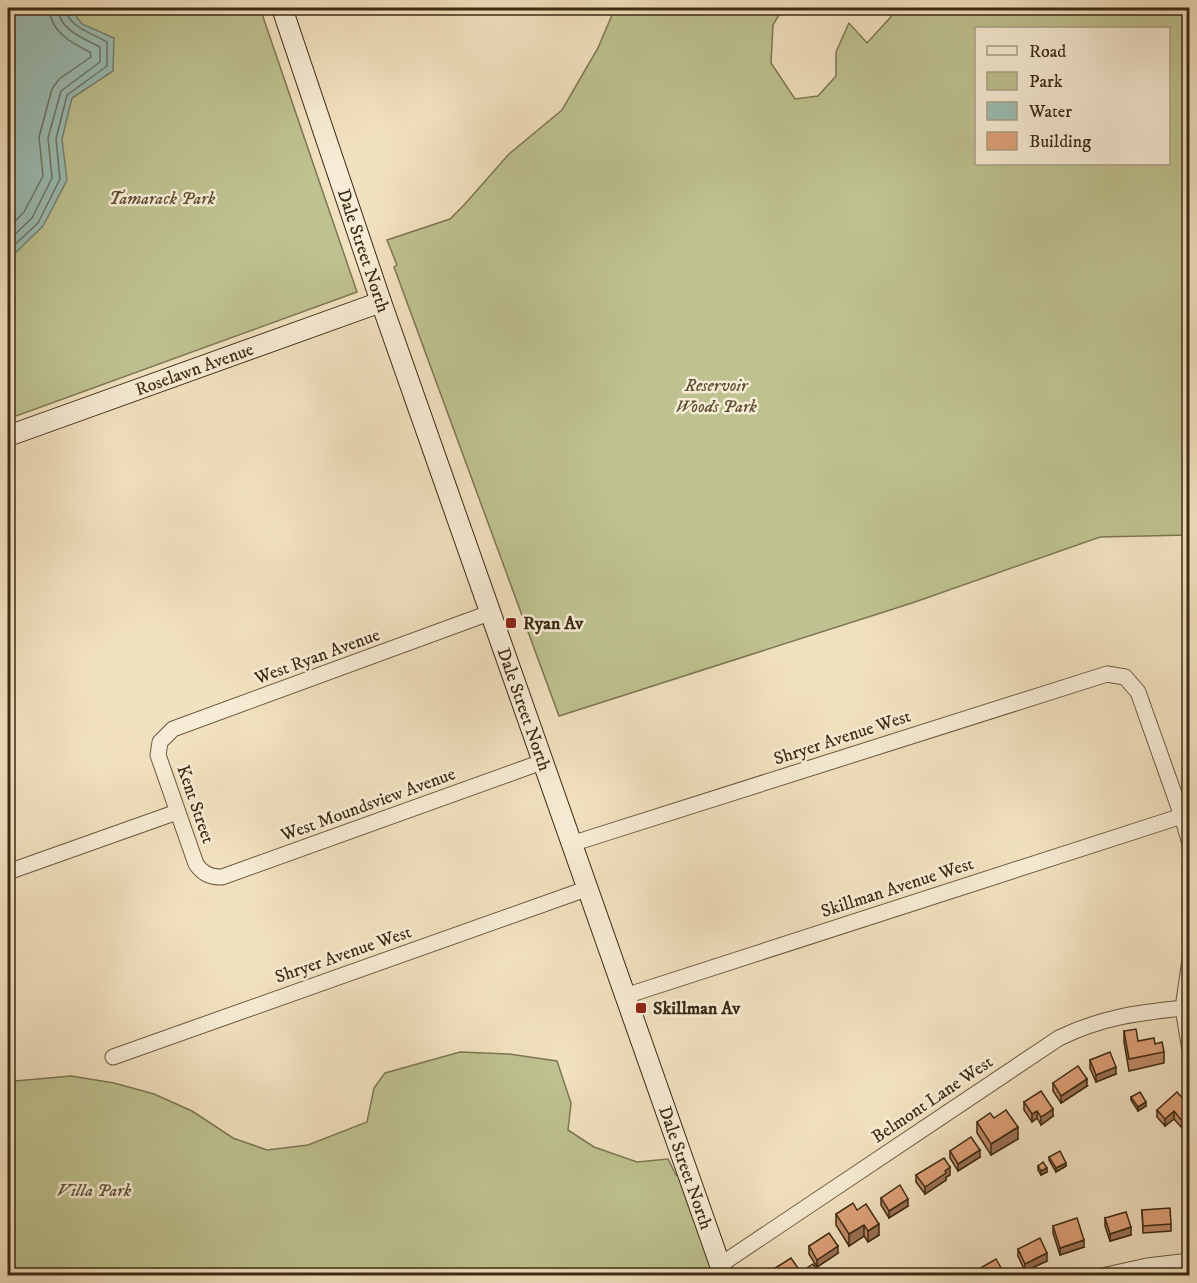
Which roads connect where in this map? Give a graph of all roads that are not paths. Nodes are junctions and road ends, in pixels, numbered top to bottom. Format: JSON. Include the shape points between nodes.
{"nodes":[{"id":1,"x":282,"y":8,"type":"edge"},
{"id":2,"x":381,"y":302,"type":"junction"},
{"id":3,"x":8,"y":436,"type":"edge"},
{"id":4,"x":492,"y":612,"type":"junction"},
{"id":5,"x":160,"y":742,"type":"joint"},
{"id":6,"x":542,"y":762,"type":"junction"},
{"id":7,"x":177,"y":812,"type":"junction"},
{"id":8,"x":1182,"y":816,"type":"junction"},
{"id":9,"x":571,"y":844,"type":"junction"},
{"id":10,"x":1190,"y":844,"type":"edge"},
{"id":11,"x":8,"y":872,"type":"edge"},
{"id":12,"x":207,"y":875,"type":"joint"},
{"id":13,"x":586,"y":889,"type":"junction"},
{"id":14,"x":1190,"y":960,"type":"edge"},
{"id":15,"x":625,"y":996,"type":"junction"},
{"id":16,"x":1183,"y":1008,"type":"junction"},
{"id":17,"x":1190,"y":1050,"type":"edge"},
{"id":18,"x":113,"y":1057,"type":"dead end"},
{"id":19,"x":1190,"y":1262,"type":"edge"},
{"id":20,"x":722,"y":1270,"type":"edge"},
{"id":21,"x":1102,"y":1275,"type":"edge"}],
"edges":[{"from":1,"to":2,"type":"main road","name":"Dale Street North"},
{"from":2,"to":3,"type":"main road","name":"Roselawn Avenue"},
{"from":2,"to":4,"type":"main road","name":"Dale Street North"},
{"from":4,"to":5,"type":"street","name":"West Ryan Avenue","via":[[173,729]]},
{"from":4,"to":6,"type":"main road","name":"Dale Street North"},
{"from":5,"to":7,"type":"street","name":"Kent Street","via":[[158,755]]},
{"from":6,"to":9,"type":"main road","name":"Dale Street North"},
{"from":6,"to":12,"type":"street","name":"West Moundsview Avenue","via":[[222,877]]},
{"from":7,"to":11,"type":"street"},
{"from":7,"to":12,"type":"street","name":"Kent Street","via":[[196,864]]},
{"from":8,"to":9,"type":"street","name":"Shryer Avenue West","via":[[1138,692],[1125,677],[1107,674]]},
{"from":8,"to":10,"type":"street"},
{"from":8,"to":15,"type":"street","name":"Skillman Avenue West"},
{"from":9,"to":13,"type":"main road","name":"Dale Street North"},
{"from":13,"to":15,"type":"main road","name":"Dale Street North"},
{"from":13,"to":18,"type":"street","name":"Shryer Avenue West"},
{"from":14,"to":16,"type":"street"},
{"from":15,"to":20,"type":"main road","name":"Dale Street North"},
{"from":16,"to":17,"type":"street"},
{"from":16,"to":20,"type":"street","name":"Belmont Lane West","via":[[1107,1018],[1059,1038]]},
{"from":19,"to":21,"type":"street"}]}
